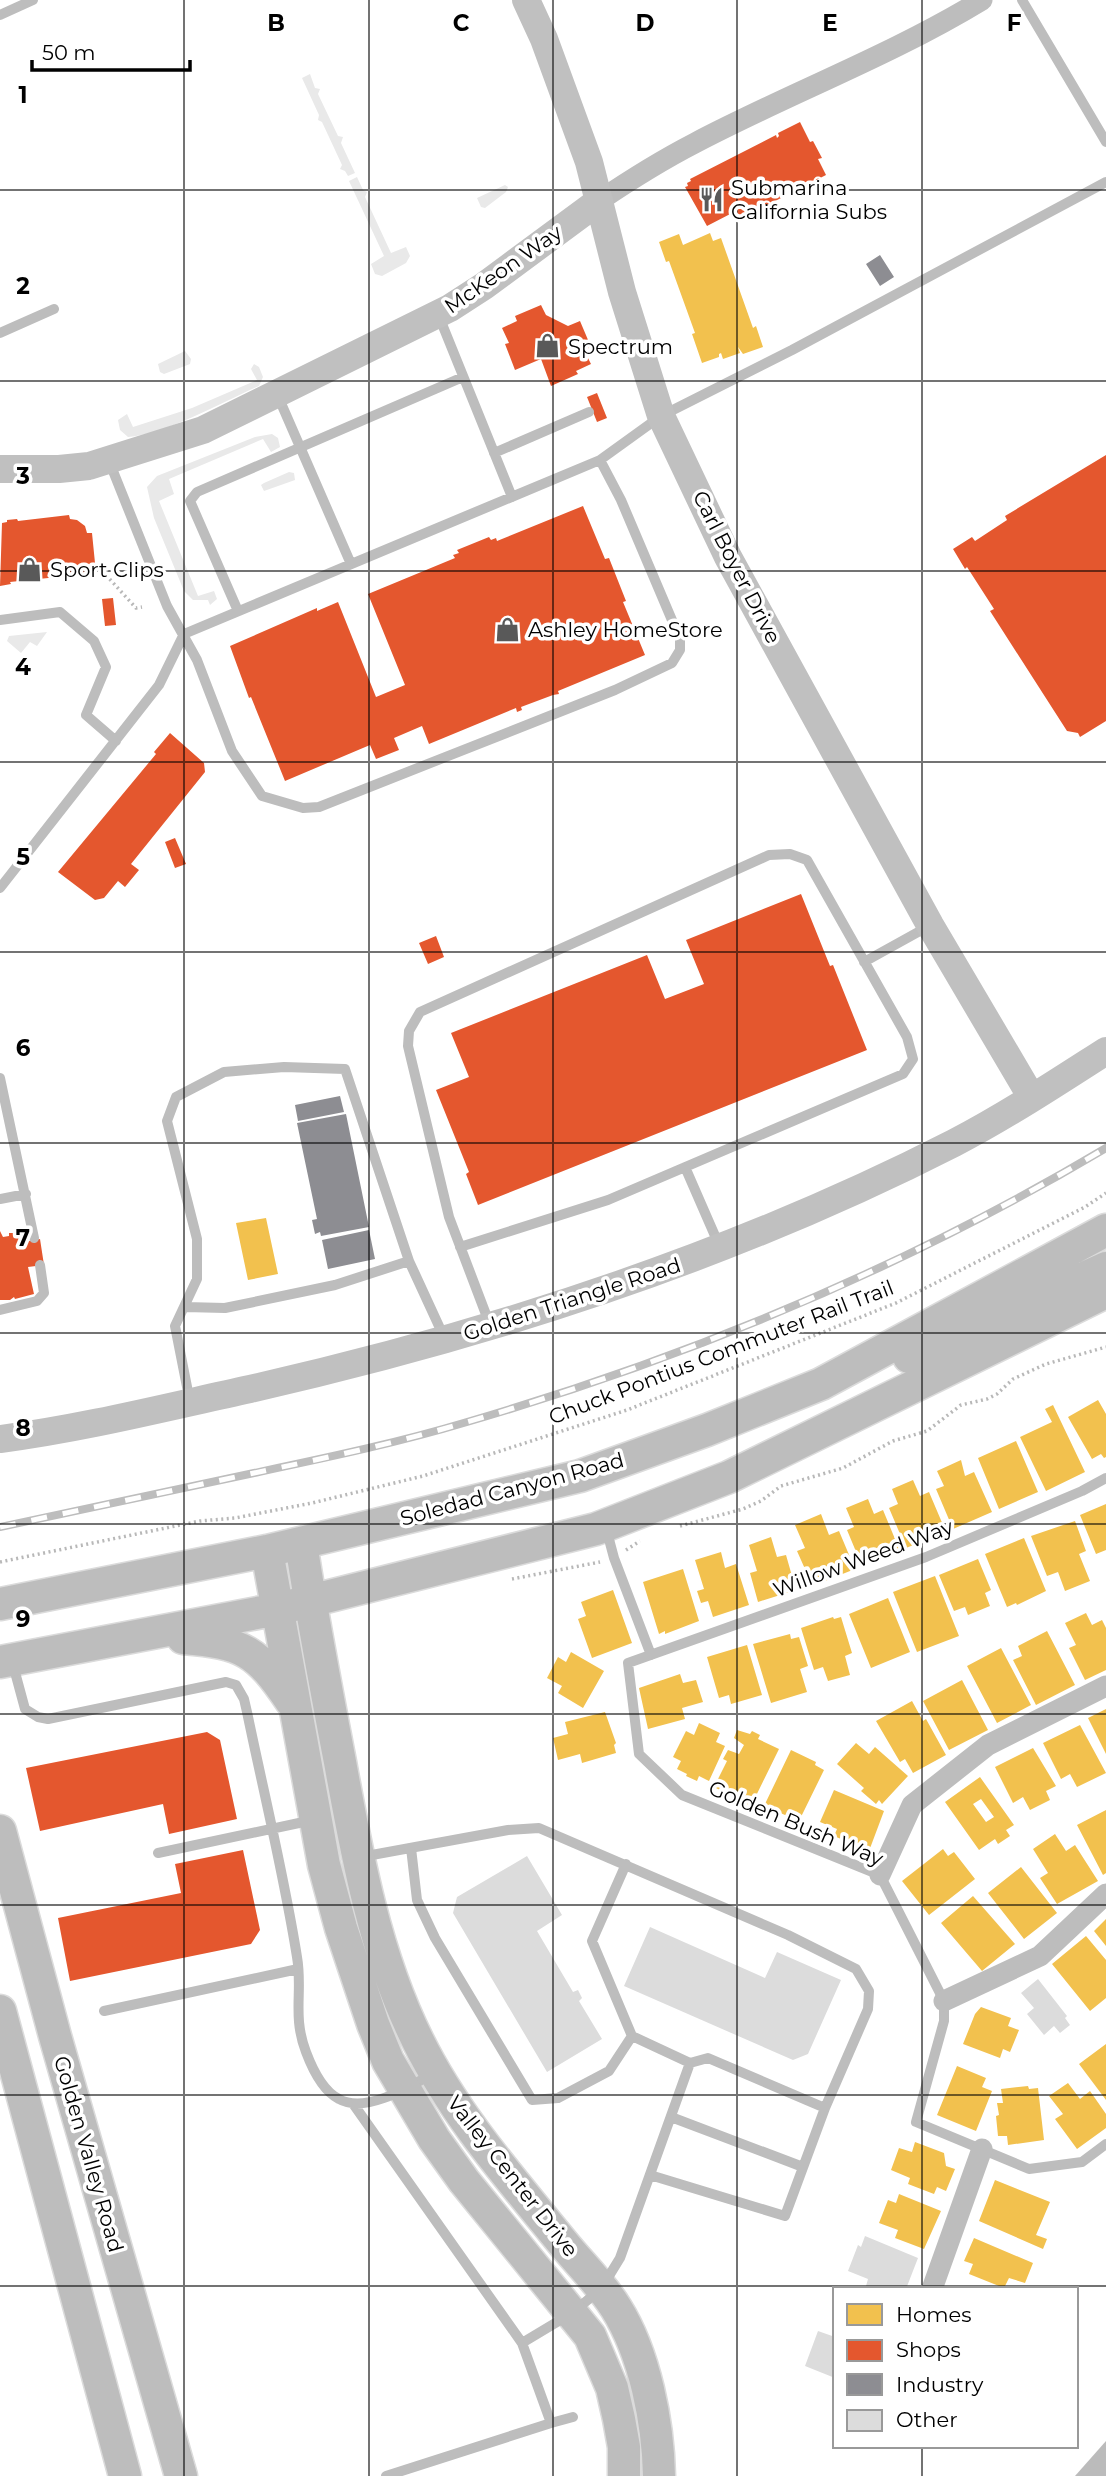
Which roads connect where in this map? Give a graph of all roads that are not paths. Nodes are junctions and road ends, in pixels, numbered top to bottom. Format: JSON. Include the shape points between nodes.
{"nodes":[{"id":1,"x":33,"y":0,"type":"edge"},
{"id":2,"x":526,"y":0,"type":"edge"},
{"id":3,"x":982,"y":0,"type":"edge"},
{"id":4,"x":1022,"y":0,"type":"edge"},
{"id":5,"x":0,"y":15,"type":"edge"},
{"id":6,"x":1106,"y":142,"type":"edge"},
{"id":7,"x":1106,"y":182,"type":"edge"},
{"id":8,"x":599,"y":201,"type":"junction"},
{"id":9,"x":54,"y":309,"type":"dead end"},
{"id":10,"x":438,"y":314,"type":"junction"},
{"id":11,"x":0,"y":333,"type":"edge"},
{"id":12,"x":463,"y":377,"type":"junction"},
{"id":13,"x":277,"y":394,"type":"junction"},
{"id":14,"x":589,"y":412,"type":"dead end"},
{"id":15,"x":660,"y":416,"type":"junction"},
{"id":16,"x":300,"y":448,"type":"junction"},
{"id":17,"x":494,"y":453,"type":"junction"},
{"id":18,"x":600,"y":460,"type":"junction"},
{"id":19,"x":109,"y":461,"type":"junction"},
{"id":20,"x":0,"y":469,"type":"edge"},
{"id":21,"x":512,"y":497,"type":"junction"},
{"id":22,"x":351,"y":564,"type":"junction"},
{"id":23,"x":238,"y":611,"type":"junction"},
{"id":24,"x":0,"y":620,"type":"edge"},
{"id":25,"x":184,"y":634,"type":"junction"},
{"id":26,"x":116,"y":741,"type":"junction"},
{"id":27,"x":1,"y":886,"type":"edge"},
{"id":28,"x":930,"y":925,"type":"junction"},
{"id":29,"x":864,"y":962,"type":"junction"},
{"id":30,"x":1106,"y":1051,"type":"edge"},
{"id":31,"x":0,"y":1078,"type":"edge"},
{"id":32,"x":1032,"y":1098,"type":"junction"},
{"id":33,"x":685,"y":1167,"type":"junction"},
{"id":34,"x":26,"y":1195,"type":"junction"},
{"id":35,"x":0,"y":1199,"type":"edge"},
{"id":36,"x":1106,"y":1230,"type":"edge"},
{"id":37,"x":34,"y":1238,"type":"dead end"},
{"id":38,"x":460,"y":1247,"type":"junction"},
{"id":39,"x":720,"y":1248,"type":"junction"},
{"id":40,"x":409,"y":1261,"type":"junction"},
{"id":41,"x":40,"y":1265,"type":"dead end"},
{"id":42,"x":1106,"y":1268,"type":"edge"},
{"id":43,"x":1106,"y":1292,"type":"edge"},
{"id":44,"x":185,"y":1307,"type":"junction"},
{"id":45,"x":0,"y":1310,"type":"edge"},
{"id":46,"x":491,"y":1328,"type":"junction"},
{"id":47,"x":446,"y":1340,"type":"junction"},
{"id":48,"x":821,"y":1384,"type":"junction"},
{"id":49,"x":190,"y":1402,"type":"junction"},
{"id":50,"x":0,"y":1439,"type":"edge"},
{"id":51,"x":1106,"y":1478,"type":"edge"},
{"id":52,"x":606,"y":1525,"type":"junction"},
{"id":53,"x":301,"y":1543,"type":"junction"},
{"id":54,"x":267,"y":1551,"type":"junction"},
{"id":55,"x":310,"y":1602,"type":"junction"},
{"id":56,"x":0,"y":1604,"type":"edge"},
{"id":57,"x":278,"y":1609,"type":"junction"},
{"id":58,"x":147,"y":1634,"type":"junction"},
{"id":59,"x":651,"y":1655,"type":"junction"},
{"id":60,"x":6,"y":1661,"type":"edge"},
{"id":61,"x":628,"y":1663,"type":"joint"},
{"id":62,"x":1106,"y":1686,"type":"edge"},
{"id":63,"x":296,"y":1709,"type":"junction"},
{"id":64,"x":316,"y":1820,"type":"junction"},
{"id":65,"x":271,"y":1830,"type":"junction"},
{"id":66,"x":0,"y":1831,"type":"edge"},
{"id":67,"x":411,"y":1848,"type":"junction"},
{"id":68,"x":158,"y":1853,"type":"dead end"},
{"id":69,"x":358,"y":1857,"type":"junction"},
{"id":70,"x":626,"y":1864,"type":"junction"},
{"id":71,"x":880,"y":1875,"type":"junction"},
{"id":72,"x":1106,"y":1894,"type":"edge"},
{"id":73,"x":298,"y":1969,"type":"junction"},
{"id":74,"x":944,"y":2001,"type":"junction"},
{"id":75,"x":0,"y":2011,"type":"edge"},
{"id":76,"x":104,"y":2011,"type":"dead end"},
{"id":77,"x":632,"y":2036,"type":"junction"},
{"id":78,"x":690,"y":2063,"type":"junction"},
{"id":79,"x":435,"y":2072,"type":"junction"},
{"id":80,"x":404,"y":2090,"type":"junction"},
{"id":81,"x":354,"y":2105,"type":"junction"},
{"id":82,"x":825,"y":2108,"type":"junction"},
{"id":83,"x":671,"y":2117,"type":"junction"},
{"id":84,"x":1106,"y":2144,"type":"edge"},
{"id":85,"x":982,"y":2149,"type":"junction"},
{"id":86,"x":803,"y":2167,"type":"junction"},
{"id":87,"x":650,"y":2175,"type":"junction"},
{"id":88,"x":933,"y":2287,"type":"edge"},
{"id":89,"x":601,"y":2289,"type":"junction"},
{"id":90,"x":572,"y":2313,"type":"junction"},
{"id":91,"x":522,"y":2343,"type":"junction"},
{"id":92,"x":573,"y":2417,"type":"dead end"},
{"id":93,"x":551,"y":2423,"type":"junction"},
{"id":94,"x":125,"y":2476,"type":"edge"},
{"id":95,"x":181,"y":2476,"type":"edge"},
{"id":96,"x":386,"y":2476,"type":"edge"},
{"id":97,"x":625,"y":2476,"type":"edge"},
{"id":98,"x":659,"y":2476,"type":"edge"}],
"edges":[{"from":1,"to":5,"type":"lane"},
{"from":2,"to":8,"type":"street","name":"Carl Boyer Drive","via":[[574,117]]},
{"from":3,"to":8,"type":"street","name":"McKeon Way","via":[[888,52],[696,143]]},
{"from":4,"to":6,"type":"lane"},
{"from":7,"to":15,"type":"lane"},
{"from":8,"to":10,"type":"street","name":"McKeon Way","via":[[484,286]]},
{"from":8,"to":15,"type":"street","name":"Carl Boyer Drive"},
{"from":9,"to":11,"type":"lane"},
{"from":10,"to":12,"type":"lane"},
{"from":10,"to":13,"type":"street","name":"McKeon Way"},
{"from":12,"to":16,"type":"lane"},
{"from":12,"to":17,"type":"lane"},
{"from":13,"to":16,"type":"lane"},
{"from":13,"to":19,"type":"street","name":"McKeon Way","via":[[203,430]]},
{"from":14,"to":17,"type":"lane"},
{"from":15,"to":18,"type":"lane"},
{"from":15,"to":28,"type":"street","name":"Carl Boyer Drive","via":[[728,557]]},
{"from":16,"to":22,"type":"lane"},
{"from":16,"to":23,"type":"lane","via":[[197,492],[190,500]]},
{"from":17,"to":21,"type":"lane"},
{"from":18,"to":21,"type":"lane"},
{"from":18,"to":25,"type":"lane","via":[[680,639],[672,663],[615,690],[319,807],[303,808],[262,796],[232,751]]},
{"from":19,"to":20,"type":"street","name":"McKeon Way","via":[[59,469]]},
{"from":19,"to":25,"type":"lane","via":[[167,606]]},
{"from":21,"to":22,"type":"lane"},
{"from":22,"to":23,"type":"lane"},
{"from":23,"to":25,"type":"lane"},
{"from":24,"to":26,"type":"lane","via":[[60,612],[94,641],[106,667],[86,715]]},
{"from":25,"to":26,"type":"lane","via":[[159,685]]},
{"from":26,"to":27,"type":"lane"},
{"from":28,"to":29,"type":"lane"},
{"from":28,"to":32,"type":"street","name":"Carl Boyer Drive"},
{"from":29,"to":33,"type":"lane","via":[[907,1037],[913,1059],[903,1074]]},
{"from":29,"to":38,"type":"lane","via":[[807,860],[790,854],[769,855],[420,1012],[409,1031],[408,1046]]},
{"from":30,"to":32,"type":"street","name":"Golden Triangle Road"},
{"from":31,"to":34,"type":"lane"},
{"from":32,"to":39,"type":"street","name":"Golden Triangle Road","via":[[877,1180]]},
{"from":33,"to":38,"type":"lane","via":[[608,1200]]},
{"from":33,"to":39,"type":"lane"},
{"from":34,"to":35,"type":"lane"},
{"from":34,"to":37,"type":"lane"},
{"from":36,"to":48,"type":"main road","name":"Soledad Canyon Road"},
{"from":38,"to":46,"type":"lane"},
{"from":39,"to":46,"type":"street","name":"Golden Triangle Road"},
{"from":40,"to":44,"type":"lane","via":[[335,1285],[237,1306]]},
{"from":40,"to":44,"type":"lane","via":[[345,1069],[284,1067],[224,1072],[176,1097],[167,1121],[197,1239],[197,1279]]},
{"from":40,"to":47,"type":"lane"},
{"from":41,"to":45,"type":"lane","via":[[44,1293],[37,1301]]},
{"from":42,"to":48,"type":"main road","via":[[923,1352]]},
{"from":43,"to":52,"type":"main road","via":[[729,1477]]},
{"from":44,"to":49,"type":"lane","via":[[175,1326]]},
{"from":46,"to":47,"type":"street","name":"Golden Triangle Road"},
{"from":47,"to":49,"type":"street","name":"Golden Triangle Road"},
{"from":48,"to":53,"type":"main road","name":"Soledad Canyon Road","via":[[580,1476]]},
{"from":49,"to":50,"type":"street","name":"Golden Triangle Road"},
{"from":51,"to":59,"type":"lane","name":"Willow Weed Way","via":[[926,1557]]},
{"from":52,"to":55,"type":"main road"},
{"from":52,"to":59,"type":"lane"},
{"from":53,"to":54,"type":"main road","name":"Soledad Canyon Road"},
{"from":53,"to":55,"type":"main road","name":"Valley Center Drive"},
{"from":54,"to":56,"type":"main road","name":"Soledad Canyon Road"},
{"from":54,"to":57,"type":"main road","name":"Valley Center Drive"},
{"from":55,"to":57,"type":"main road"},
{"from":55,"to":69,"type":"main road","name":"Valley Center Drive"},
{"from":57,"to":58,"type":"main road"},
{"from":57,"to":63,"type":"main road","name":"Valley Center Drive"},
{"from":58,"to":60,"type":"main road"},
{"from":58,"to":63,"type":"main road","via":[[217,1641],[244,1649],[270,1671]]},
{"from":59,"to":61,"type":"lane","name":"Willow Weed Way"},
{"from":60,"to":65,"type":"lane","via":[[25,1709],[48,1719],[226,1682],[236,1685],[244,1699]]},
{"from":61,"to":71,"type":"lane","name":"Golden Bush Way","via":[[639,1754],[682,1795]]},
{"from":62,"to":71,"type":"street","via":[[988,1745],[912,1805]]},
{"from":63,"to":64,"type":"main road","name":"Valley Center Drive"},
{"from":64,"to":65,"type":"lane"},
{"from":64,"to":80,"type":"main road","name":"Valley Center Drive","via":[[358,1983]]},
{"from":65,"to":68,"type":"lane"},
{"from":65,"to":73,"type":"lane"},
{"from":66,"to":95,"type":"main road","name":"Golden Valley Road"},
{"from":67,"to":69,"type":"lane"},
{"from":67,"to":70,"type":"lane","via":[[539,1828]]},
{"from":67,"to":77,"type":"lane","via":[[417,1900],[435,1938],[532,2100],[558,2098],[609,2071]]},
{"from":69,"to":79,"type":"main road","name":"Valley Center Drive","via":[[390,1968],[417,2040]]},
{"from":70,"to":77,"type":"lane","via":[[592,1941]]},
{"from":70,"to":82,"type":"lane","via":[[856,1969],[869,1991],[868,2009]]},
{"from":71,"to":74,"type":"lane","name":"Golden Bush Way"},
{"from":72,"to":74,"type":"street","via":[[1040,1956]]},
{"from":73,"to":76,"type":"lane"},
{"from":73,"to":81,"type":"lane","via":[[297,2009],[306,2052],[328,2090]]},
{"from":74,"to":85,"type":"lane","via":[[944,2021],[916,2122]]},
{"from":75,"to":94,"type":"main road"},
{"from":77,"to":78,"type":"lane"},
{"from":78,"to":82,"type":"lane","via":[[708,2058]]},
{"from":78,"to":83,"type":"lane"},
{"from":79,"to":80,"type":"lane"},
{"from":79,"to":89,"type":"main road","name":"Valley Center Drive","via":[[486,2149]]},
{"from":80,"to":81,"type":"lane"},
{"from":80,"to":90,"type":"main road","name":"Valley Center Drive","via":[[464,2181]]},
{"from":81,"to":91,"type":"lane"},
{"from":82,"to":86,"type":"lane"},
{"from":83,"to":86,"type":"lane"},
{"from":83,"to":87,"type":"lane"},
{"from":84,"to":85,"type":"lane","via":[[1082,2162],[1028,2169]]},
{"from":85,"to":88,"type":"street"},
{"from":86,"to":87,"type":"lane","via":[[785,2216]]},
{"from":87,"to":89,"type":"lane","via":[[620,2258]]},
{"from":89,"to":90,"type":"lane"},
{"from":89,"to":98,"type":"main road","name":"Valley Center Drive","via":[[617,2308],[644,2374],[659,2445]]},
{"from":90,"to":91,"type":"lane"},
{"from":90,"to":97,"type":"main road","name":"Valley Center Drive","via":[[590,2336],[611,2388],[624,2447]]},
{"from":91,"to":93,"type":"lane"},
{"from":92,"to":93,"type":"lane"},
{"from":93,"to":96,"type":"lane"}]}
